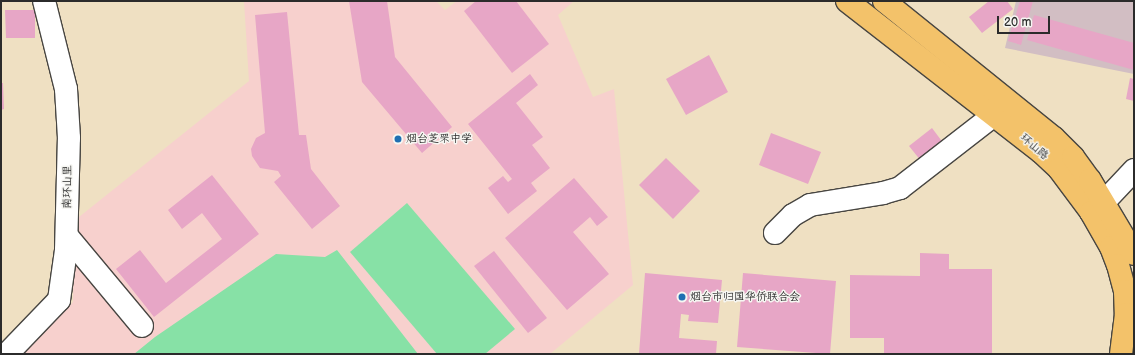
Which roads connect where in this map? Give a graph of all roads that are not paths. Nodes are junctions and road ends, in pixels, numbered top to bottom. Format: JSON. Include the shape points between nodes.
{"nodes":[{"id":1,"x":44,"y":1,"type":"edge"},
{"id":2,"x":847,"y":1,"type":"edge"},
{"id":3,"x":884,"y":1,"type":"edge"},
{"id":4,"x":994,"y":115,"type":"junction"},
{"id":5,"x":1134,"y":170,"type":"edge"},
{"id":6,"x":1097,"y":207,"type":"junction"},
{"id":7,"x":775,"y":233,"type":"dead end"},
{"id":8,"x":67,"y":236,"type":"junction"},
{"id":9,"x":1134,"y":254,"type":"edge"},
{"id":10,"x":142,"y":326,"type":"dead end"},
{"id":11,"x":7,"y":354,"type":"edge"},
{"id":12,"x":1121,"y":354,"type":"edge"}],
"edges":[{"from":1,"to":8,"type":"street","name":"南环山里","via":[[66,89]]},
{"from":2,"to":4,"type":"main road","name":"环山路"},
{"from":3,"to":6,"type":"main road","name":"环山路","via":[[1054,138],[1073,158]]},
{"from":4,"to":6,"type":"main road","name":"环山路","via":[[1041,152]]},
{"from":4,"to":7,"type":"street","via":[[900,188],[810,205],[793,214]]},
{"from":5,"to":6,"type":"street"},
{"from":6,"to":9,"type":"main road","name":"环山路"},
{"from":6,"to":12,"type":"main road","name":"环山路","via":[[1125,291],[1126,314]]},
{"from":8,"to":10,"type":"street"},
{"from":8,"to":11,"type":"street","name":"南环山里","via":[[59,300]]}]}
